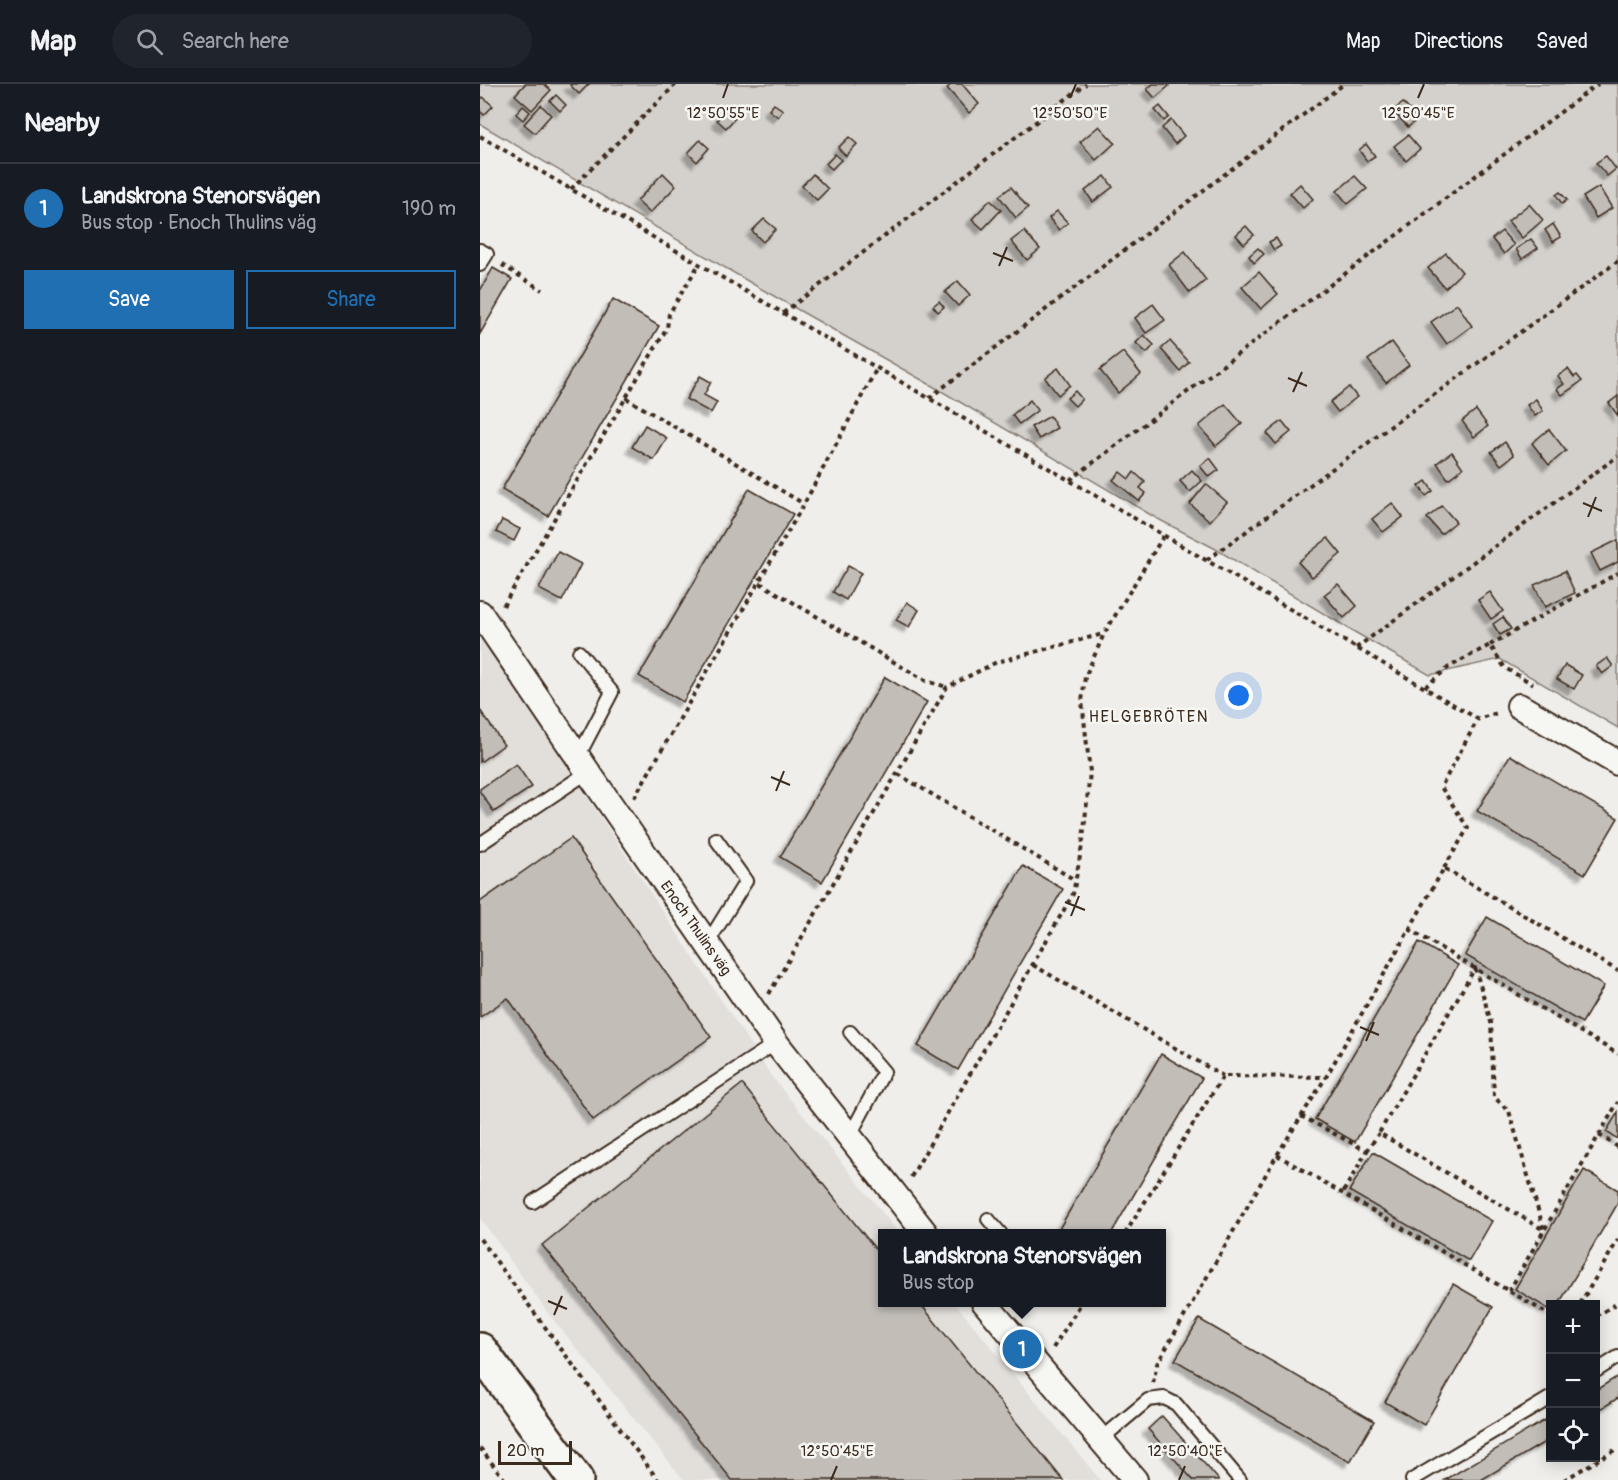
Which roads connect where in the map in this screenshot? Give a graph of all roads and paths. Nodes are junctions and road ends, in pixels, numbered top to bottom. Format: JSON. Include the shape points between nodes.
{"nodes":[{"id":1,"x":676,"y":84,"type":"edge"},
{"id":2,"x":1086,"y":84,"type":"edge"},
{"id":3,"x":1344,"y":84,"type":"edge"},
{"id":4,"x":1598,"y":84,"type":"edge"},
{"id":5,"x":480,"y":136,"type":"edge"},
{"id":6,"x":571,"y":189,"type":"junction"},
{"id":7,"x":483,"y":252,"type":"edge"},
{"id":8,"x":1618,"y":261,"type":"edge"},
{"id":9,"x":699,"y":264,"type":"junction"},
{"id":10,"x":480,"y":265,"type":"edge"},
{"id":11,"x":542,"y":290,"type":"dead end"},
{"id":12,"x":783,"y":313,"type":"junction"},
{"id":13,"x":877,"y":368,"type":"junction"},
{"id":14,"x":626,"y":398,"type":"junction"},
{"id":15,"x":929,"y":398,"type":"junction"},
{"id":16,"x":1618,"y":456,"type":"edge"},
{"id":17,"x":1070,"y":480,"type":"junction"},
{"id":18,"x":804,"y":504,"type":"junction"},
{"id":19,"x":1164,"y":535,"type":"junction"},
{"id":20,"x":1207,"y":560,"type":"junction"},
{"id":21,"x":1618,"y":573,"type":"edge"},
{"id":22,"x":759,"y":583,"type":"junction"},
{"id":23,"x":485,"y":619,"type":"edge"},
{"id":24,"x":1104,"y":634,"type":"junction"},
{"id":25,"x":1490,"y":645,"type":"dead end"},
{"id":26,"x":1356,"y":648,"type":"junction"},
{"id":27,"x":579,"y":652,"type":"dead end"},
{"id":28,"x":947,"y":687,"type":"junction"},
{"id":29,"x":1519,"y":706,"type":"joint"},
{"id":30,"x":1478,"y":718,"type":"junction"},
{"id":31,"x":1618,"y":763,"type":"edge"},
{"id":32,"x":583,"y":765,"type":"junction"},
{"id":33,"x":898,"y":774,"type":"junction"},
{"id":34,"x":619,"y":818,"type":"junction"},
{"id":35,"x":716,"y":839,"type":"dead end"},
{"id":36,"x":480,"y":844,"type":"edge"},
{"id":37,"x":1444,"y":868,"type":"junction"},
{"id":38,"x":1075,"y":880,"type":"junction"},
{"id":39,"x":1409,"y":929,"type":"junction"},
{"id":40,"x":707,"y":944,"type":"junction"},
{"id":41,"x":1033,"y":964,"type":"junction"},
{"id":42,"x":1475,"y":968,"type":"junction"},
{"id":43,"x":1618,"y":971,"type":"edge"},
{"id":44,"x":756,"y":1014,"type":"junction"},
{"id":45,"x":850,"y":1032,"type":"dead end"},
{"id":46,"x":776,"y":1043,"type":"junction"},
{"id":47,"x":1618,"y":1054,"type":"edge"},
{"id":48,"x":1223,"y":1076,"type":"junction"},
{"id":49,"x":1326,"y":1077,"type":"junction"},
{"id":50,"x":1618,"y":1102,"type":"edge"},
{"id":51,"x":1301,"y":1116,"type":"junction"},
{"id":52,"x":1379,"y":1133,"type":"junction"},
{"id":53,"x":1599,"y":1135,"type":"junction"},
{"id":54,"x":849,"y":1137,"type":"junction"},
{"id":55,"x":1618,"y":1147,"type":"edge"},
{"id":56,"x":1367,"y":1151,"type":"junction"},
{"id":57,"x":1277,"y":1155,"type":"junction"},
{"id":58,"x":1342,"y":1194,"type":"junction"},
{"id":59,"x":898,"y":1200,"type":"junction"},
{"id":60,"x":533,"y":1202,"type":"dead end"},
{"id":61,"x":988,"y":1219,"type":"dead end"},
{"id":62,"x":923,"y":1229,"type":"edge"},
{"id":63,"x":997,"y":1229,"type":"edge"},
{"id":64,"x":1127,"y":1229,"type":"edge"},
{"id":65,"x":1544,"y":1230,"type":"junction"},
{"id":66,"x":480,"y":1239,"type":"edge"},
{"id":67,"x":1618,"y":1240,"type":"edge"},
{"id":68,"x":1509,"y":1291,"type":"junction"},
{"id":69,"x":1583,"y":1300,"type":"edge"},
{"id":70,"x":1618,"y":1303,"type":"edge"},
{"id":71,"x":992,"y":1307,"type":"edge"},
{"id":72,"x":1079,"y":1307,"type":"edge"},
{"id":73,"x":1546,"y":1312,"type":"edge"},
{"id":74,"x":1600,"y":1314,"type":"edge"},
{"id":75,"x":480,"y":1350,"type":"edge"},
{"id":76,"x":1618,"y":1357,"type":"edge"},
{"id":77,"x":1600,"y":1368,"type":"edge"},
{"id":78,"x":1040,"y":1370,"type":"junction"},
{"id":79,"x":1148,"y":1400,"type":"junction"},
{"id":80,"x":1546,"y":1401,"type":"edge"},
{"id":81,"x":1100,"y":1440,"type":"junction"},
{"id":82,"x":480,"y":1448,"type":"edge"},
{"id":83,"x":1618,"y":1448,"type":"edge"},
{"id":84,"x":505,"y":1480,"type":"edge"},
{"id":85,"x":576,"y":1480,"type":"edge"},
{"id":86,"x":658,"y":1480,"type":"edge"},
{"id":87,"x":1135,"y":1480,"type":"edge"},
{"id":88,"x":1240,"y":1480,"type":"edge"},
{"id":89,"x":1412,"y":1480,"type":"edge"},
{"id":90,"x":1564,"y":1480,"type":"edge"}],
"edges":[{"from":1,"to":6,"type":"path"},
{"from":2,"to":12,"type":"path"},
{"from":3,"to":15,"type":"path"},
{"from":4,"to":17,"type":"path"},
{"from":5,"to":6,"type":"path"},
{"from":6,"to":9,"type":"path"},
{"from":7,"to":10,"type":"lane"},
{"from":7,"to":11,"type":"path"},
{"from":8,"to":20,"type":"path"},
{"from":9,"to":12,"type":"path"},
{"from":9,"to":14,"type":"path"},
{"from":12,"to":13,"type":"path"},
{"from":13,"to":15,"type":"path"},
{"from":13,"to":18,"type":"path"},
{"from":14,"to":18,"type":"path"},
{"from":14,"to":23,"type":"path","via":[[507,600]]},
{"from":15,"to":17,"type":"path"},
{"from":16,"to":26,"type":"path"},
{"from":17,"to":19,"type":"path"},
{"from":18,"to":22,"type":"path"},
{"from":19,"to":20,"type":"path"},
{"from":19,"to":24,"type":"path"},
{"from":20,"to":26,"type":"path"},
{"from":21,"to":25,"type":"path"},
{"from":22,"to":28,"type":"path","via":[[926,681]]},
{"from":22,"to":34,"type":"path","via":[[640,791]]},
{"from":23,"to":32,"type":"street","name":"Enoch Thulins väg"},
{"from":24,"to":28,"type":"path","via":[[997,662]]},
{"from":24,"to":38,"type":"path","via":[[1085,677],[1082,701],[1090,772]]},
{"from":26,"to":30,"type":"path"},
{"from":27,"to":32,"type":"lane","via":[[612,692]]},
{"from":28,"to":33,"type":"path"},
{"from":29,"to":30,"type":"path"},
{"from":29,"to":31,"type":"street"},
{"from":30,"to":37,"type":"path","via":[[1441,787],[1468,828]]},
{"from":32,"to":34,"type":"street","name":"Enoch Thulins väg"},
{"from":32,"to":36,"type":"lane"},
{"from":33,"to":38,"type":"path"},
{"from":33,"to":44,"type":"path"},
{"from":34,"to":40,"type":"street","name":"Enoch Thulins väg"},
{"from":35,"to":40,"type":"lane","via":[[746,881]]},
{"from":37,"to":39,"type":"path"},
{"from":37,"to":43,"type":"path"},
{"from":38,"to":41,"type":"path","via":[[1073,894]]},
{"from":39,"to":42,"type":"path"},
{"from":39,"to":49,"type":"path"},
{"from":40,"to":44,"type":"street","name":"Enoch Thulins väg"},
{"from":41,"to":48,"type":"path"},
{"from":41,"to":59,"type":"path"},
{"from":42,"to":47,"type":"path"},
{"from":42,"to":52,"type":"path"},
{"from":42,"to":65,"type":"path","via":[[1491,1022],[1494,1097],[1509,1111]]},
{"from":44,"to":46,"type":"street","name":"Enoch Thulins väg"},
{"from":45,"to":54,"type":"lane","via":[[884,1072]]},
{"from":46,"to":54,"type":"street","name":"Enoch Thulins väg"},
{"from":46,"to":60,"type":"lane"},
{"from":48,"to":49,"type":"path"},
{"from":48,"to":64,"type":"path"},
{"from":49,"to":51,"type":"path"},
{"from":50,"to":53,"type":"path"},
{"from":51,"to":56,"type":"path"},
{"from":51,"to":57,"type":"path"},
{"from":52,"to":56,"type":"path"},
{"from":52,"to":65,"type":"path"},
{"from":53,"to":55,"type":"path"},
{"from":53,"to":65,"type":"path"},
{"from":54,"to":59,"type":"street","name":"Enoch Thulins väg"},
{"from":56,"to":58,"type":"path"},
{"from":57,"to":58,"type":"path"},
{"from":57,"to":79,"type":"path","via":[[1157,1364]]},
{"from":58,"to":68,"type":"path"},
{"from":59,"to":62,"type":"street","name":"Enoch Thulins väg"},
{"from":61,"to":63,"type":"lane"},
{"from":65,"to":68,"type":"path"},
{"from":66,"to":86,"type":"path"},
{"from":67,"to":69,"type":"path"},
{"from":68,"to":73,"type":"path"},
{"from":70,"to":74,"type":"path"},
{"from":71,"to":78,"type":"street"},
{"from":72,"to":78,"type":"path"},
{"from":75,"to":85,"type":"main road"},
{"from":76,"to":77,"type":"lane"},
{"from":78,"to":81,"type":"street"},
{"from":79,"to":81,"type":"lane"},
{"from":79,"to":88,"type":"lane","via":[[1164,1398],[1176,1404]]},
{"from":80,"to":89,"type":"lane"},
{"from":81,"to":87,"type":"street"},
{"from":82,"to":84,"type":"path"},
{"from":83,"to":90,"type":"path"}]}
